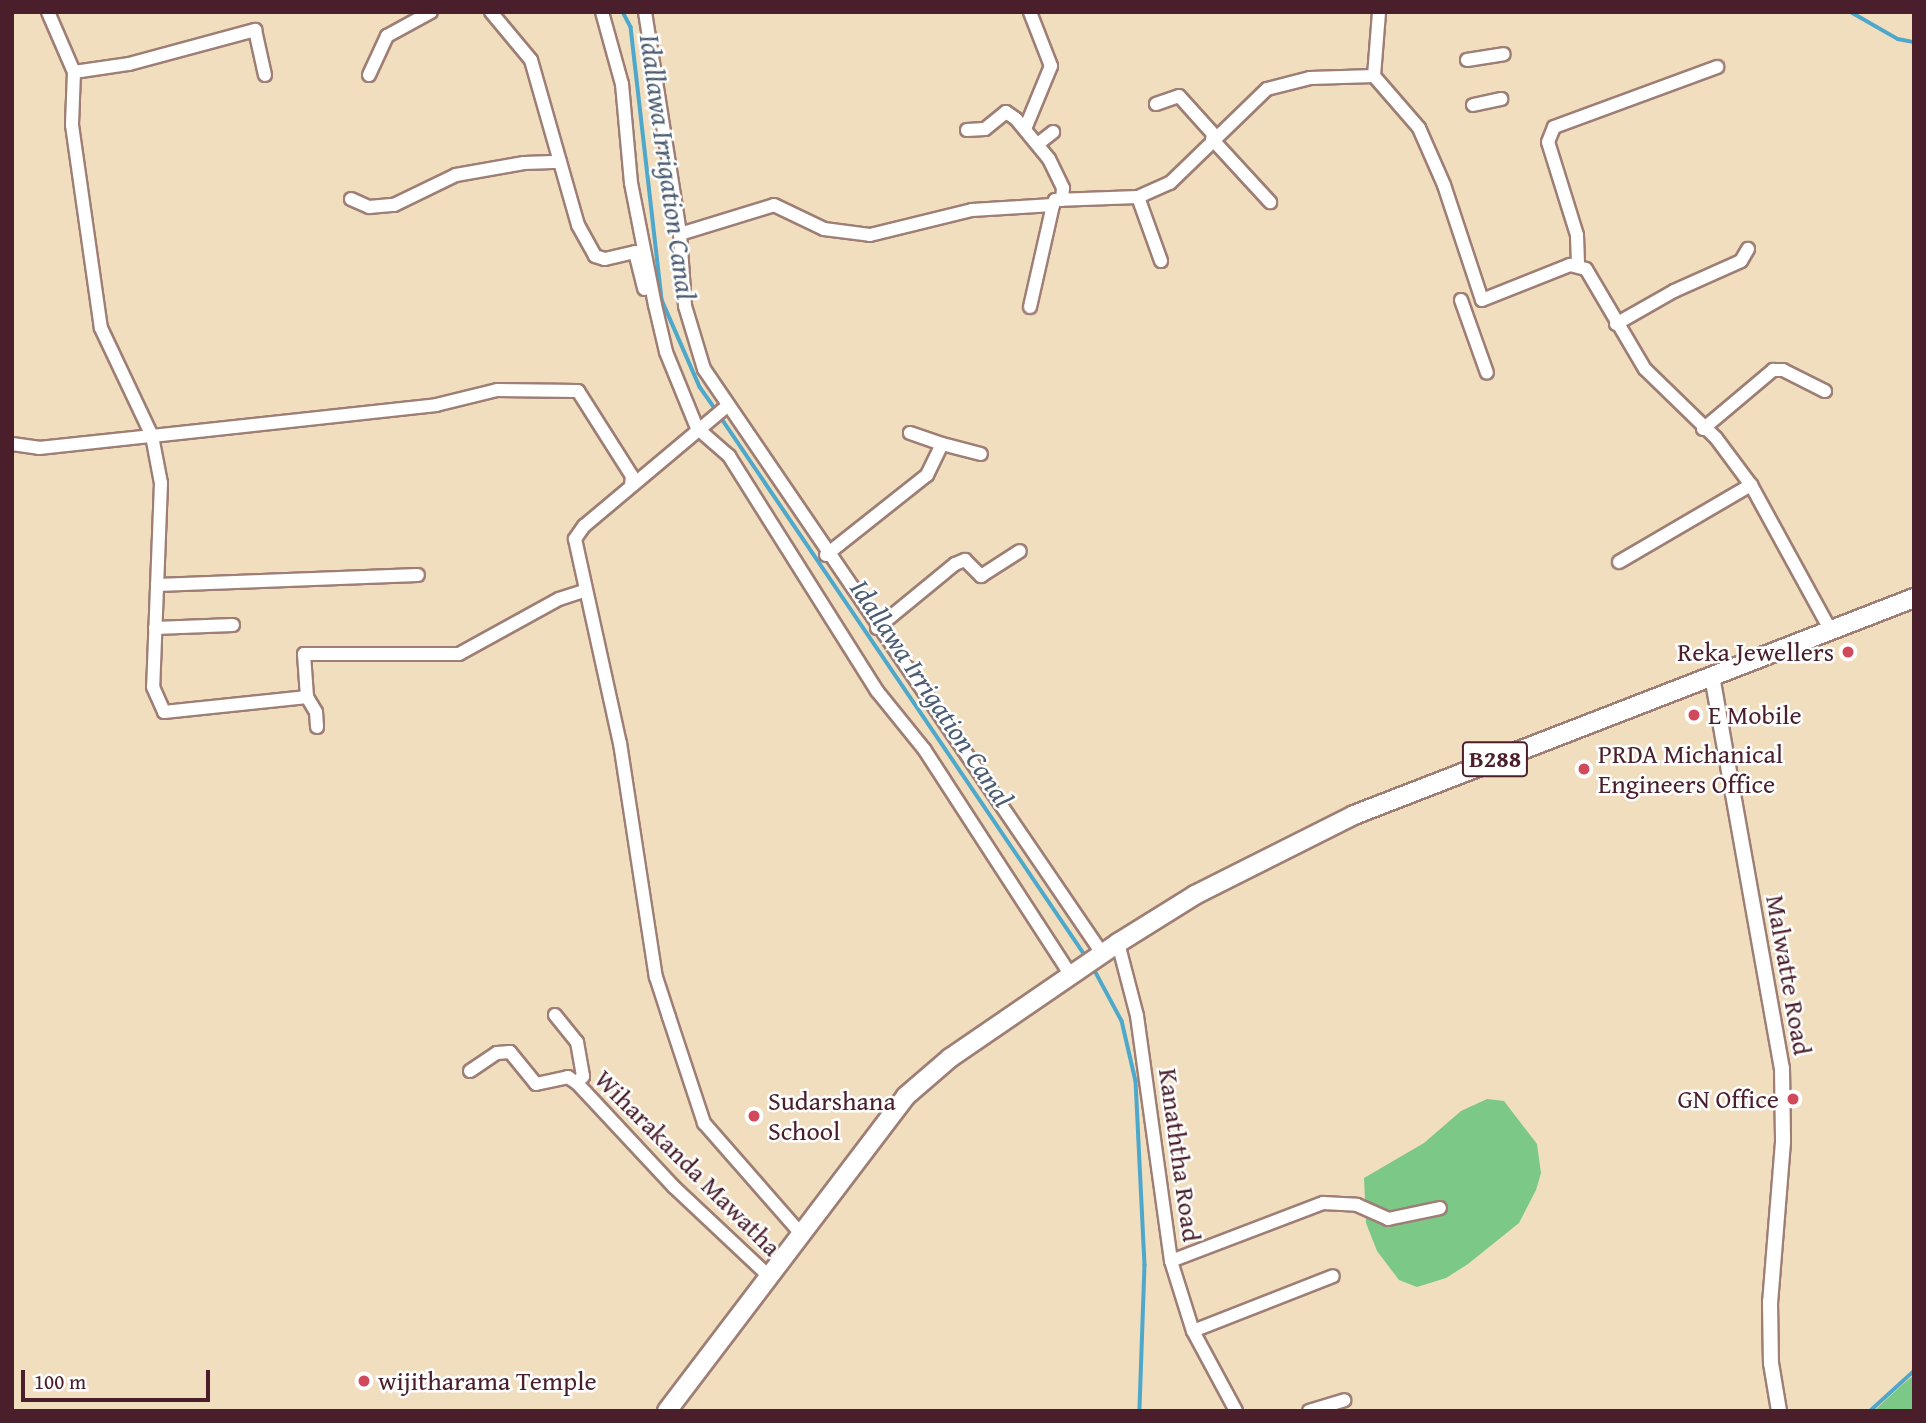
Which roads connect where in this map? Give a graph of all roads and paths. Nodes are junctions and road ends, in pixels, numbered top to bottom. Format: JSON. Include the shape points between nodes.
{"nodes":[{"id":1,"x":48,"y":12,"type":"edge"},
{"id":2,"x":431,"y":12,"type":"edge"},
{"id":3,"x":491,"y":12,"type":"edge"},
{"id":4,"x":602,"y":12,"type":"edge"},
{"id":5,"x":645,"y":12,"type":"edge"},
{"id":6,"x":1030,"y":12,"type":"edge"},
{"id":7,"x":1379,"y":12,"type":"edge"},
{"id":8,"x":1504,"y":54,"type":"dead end"},
{"id":9,"x":1467,"y":60,"type":"dead end"},
{"id":10,"x":1717,"y":67,"type":"dead end"},
{"id":11,"x":74,"y":72,"type":"junction"},
{"id":12,"x":265,"y":75,"type":"dead end"},
{"id":13,"x":369,"y":75,"type":"dead end"},
{"id":14,"x":1374,"y":76,"type":"junction"},
{"id":15,"x":1501,"y":99,"type":"dead end"},
{"id":16,"x":1156,"y":104,"type":"dead end"},
{"id":17,"x":1473,"y":105,"type":"dead end"},
{"id":18,"x":1025,"y":129,"type":"junction"},
{"id":19,"x":967,"y":130,"type":"dead end"},
{"id":20,"x":1053,"y":132,"type":"dead end"},
{"id":21,"x":1214,"y":138,"type":"junction"},
{"id":22,"x":1039,"y":143,"type":"junction"},
{"id":23,"x":560,"y":162,"type":"junction"},
{"id":24,"x":1138,"y":197,"type":"junction"},
{"id":25,"x":351,"y":199,"type":"dead end"},
{"id":26,"x":1270,"y":202,"type":"dead end"},
{"id":27,"x":1058,"y":203,"type":"junction"},
{"id":28,"x":680,"y":234,"type":"junction"},
{"id":29,"x":1748,"y":249,"type":"dead end"},
{"id":30,"x":1161,"y":261,"type":"dead end"},
{"id":31,"x":1578,"y":264,"type":"junction"},
{"id":32,"x":1461,"y":300,"type":"dead end"},
{"id":33,"x":1030,"y":307,"type":"dead end"},
{"id":34,"x":1616,"y":324,"type":"junction"},
{"id":35,"x":666,"y":352,"type":"junction"},
{"id":36,"x":1487,"y":373,"type":"dead end"},
{"id":37,"x":1825,"y":391,"type":"dead end"},
{"id":38,"x":719,"y":412,"type":"junction"},
{"id":39,"x":697,"y":428,"type":"junction"},
{"id":40,"x":1703,"y":429,"type":"junction"},
{"id":41,"x":910,"y":433,"type":"dead end"},
{"id":42,"x":152,"y":436,"type":"junction"},
{"id":43,"x":14,"y":443,"type":"edge"},
{"id":44,"x":942,"y":444,"type":"junction"},
{"id":45,"x":981,"y":454,"type":"dead end"},
{"id":46,"x":1751,"y":485,"type":"junction"},
{"id":47,"x":631,"y":486,"type":"junction"},
{"id":48,"x":1020,"y":551,"type":"dead end"},
{"id":49,"x":826,"y":555,"type":"junction"},
{"id":50,"x":1619,"y":562,"type":"dead end"},
{"id":51,"x":418,"y":575,"type":"dead end"},
{"id":52,"x":157,"y":585,"type":"junction"},
{"id":53,"x":586,"y":590,"type":"junction"},
{"id":54,"x":1914,"y":598,"type":"edge"},
{"id":55,"x":233,"y":625,"type":"dead end"},
{"id":56,"x":877,"y":628,"type":"junction"},
{"id":57,"x":1830,"y":631,"type":"junction"},
{"id":58,"x":155,"y":634,"type":"junction"},
{"id":59,"x":145,"y":656,"type":"dead end"},
{"id":60,"x":1712,"y":676,"type":"junction"},
{"id":61,"x":307,"y":697,"type":"junction"},
{"id":62,"x":317,"y":727,"type":"dead end"},
{"id":63,"x":1118,"y":943,"type":"junction"},
{"id":64,"x":1102,"y":953,"type":"junction"},
{"id":65,"x":1071,"y":975,"type":"junction"},
{"id":66,"x":555,"y":1015,"type":"dead end"},
{"id":67,"x":470,"y":1071,"type":"dead end"},
{"id":68,"x":577,"y":1083,"type":"junction"},
{"id":69,"x":1440,"y":1208,"type":"dead end"},
{"id":70,"x":802,"y":1235,"type":"junction"},
{"id":71,"x":1171,"y":1261,"type":"junction"},
{"id":72,"x":1333,"y":1276,"type":"dead end"},
{"id":73,"x":771,"y":1278,"type":"junction"},
{"id":74,"x":1193,"y":1331,"type":"junction"},
{"id":75,"x":1345,"y":1400,"type":"dead end"},
{"id":76,"x":667,"y":1411,"type":"edge"},
{"id":77,"x":1236,"y":1411,"type":"edge"},
{"id":78,"x":1309,"y":1411,"type":"edge"},
{"id":79,"x":1779,"y":1411,"type":"edge"}],
"edges":[{"from":1,"to":11,"type":"street"},
{"from":2,"to":13,"type":"street","via":[[387,36]]},
{"from":3,"to":23,"type":"street","via":[[531,60]]},
{"from":4,"to":35,"type":"street","via":[[622,84],[631,183]]},
{"from":5,"to":28,"type":"street"},
{"from":6,"to":18,"type":"street","via":[[1051,66]]},
{"from":7,"to":14,"type":"street"},
{"from":8,"to":9,"type":"street"},
{"from":10,"to":31,"type":"street","via":[[1554,127],[1548,142],[1577,235]]},
{"from":11,"to":12,"type":"street","via":[[129,64],[255,30]]},
{"from":11,"to":42,"type":"street","via":[[72,125],[101,327]]},
{"from":14,"to":21,"type":"street","via":[[1310,78],[1267,89]]},
{"from":14,"to":31,"type":"street","via":[[1419,128],[1444,186],[1482,300]]},
{"from":15,"to":17,"type":"street"},
{"from":16,"to":21,"type":"street","via":[[1179,96]]},
{"from":18,"to":19,"type":"street","via":[[1006,112],[985,129]]},
{"from":18,"to":22,"type":"street"},
{"from":20,"to":22,"type":"street"},
{"from":21,"to":24,"type":"street","via":[[1170,183]]},
{"from":21,"to":26,"type":"street"},
{"from":22,"to":27,"type":"street","via":[[1063,188]]},
{"from":23,"to":25,"type":"street","via":[[456,175],[394,205],[369,207]]},
{"from":23,"to":35,"type":"street","via":[[578,225],[595,256],[606,260],[635,252],[654,326]]},
{"from":24,"to":27,"type":"street"},
{"from":24,"to":30,"type":"street"},
{"from":27,"to":28,"type":"street","via":[[972,210],[870,235],[824,229],[774,205]]},
{"from":27,"to":33,"type":"street"},
{"from":28,"to":38,"type":"street","via":[[685,306]]},
{"from":29,"to":34,"type":"street","via":[[1741,261],[1674,290]]},
{"from":31,"to":34,"type":"street","via":[[1586,269]]},
{"from":32,"to":36,"type":"street"},
{"from":34,"to":40,"type":"street","via":[[1645,369]]},
{"from":35,"to":39,"type":"street"},
{"from":37,"to":40,"type":"street","via":[[1783,370],[1773,370]]},
{"from":38,"to":39,"type":"street"},
{"from":38,"to":49,"type":"street"},
{"from":39,"to":47,"type":"street"},
{"from":39,"to":65,"type":"street","via":[[729,456],[877,691],[924,749]]},
{"from":40,"to":46,"type":"street","via":[[1716,438]]},
{"from":41,"to":44,"type":"street"},
{"from":42,"to":43,"type":"street","via":[[39,448]]},
{"from":42,"to":47,"type":"street","via":[[436,405],[497,390],[578,391],[632,476]]},
{"from":42,"to":52,"type":"street","via":[[161,483]]},
{"from":44,"to":45,"type":"street"},
{"from":44,"to":49,"type":"street","via":[[927,475]]},
{"from":46,"to":50,"type":"street"},
{"from":46,"to":57,"type":"street"},
{"from":47,"to":53,"type":"street","via":[[575,539]]},
{"from":48,"to":56,"type":"street","via":[[981,576],[965,559],[955,564]]},
{"from":49,"to":56,"type":"street"},
{"from":51,"to":52,"type":"street"},
{"from":52,"to":58,"type":"street"},
{"from":53,"to":61,"type":"street","via":[[559,599],[459,654],[304,654]]},
{"from":53,"to":70,"type":"street","via":[[620,743],[656,977],[704,1123]]},
{"from":54,"to":57,"type":"main road","number":"B288"},
{"from":55,"to":58,"type":"street"},
{"from":56,"to":64,"type":"street"},
{"from":57,"to":60,"type":"main road","number":"B288"},
{"from":58,"to":59,"type":"street"},
{"from":58,"to":61,"type":"street","via":[[153,687],[164,712]]},
{"from":60,"to":63,"type":"main road","number":"B288","via":[[1354,815],[1195,895]]},
{"from":60,"to":79,"type":"street","name":"Malwatte Road","via":[[1782,1068],[1783,1142],[1770,1302],[1771,1363]]},
{"from":61,"to":62,"type":"street","via":[[316,712]]},
{"from":63,"to":64,"type":"main road","number":"B288"},
{"from":63,"to":71,"type":"street","name":"Kanaththa Road","via":[[1137,1016]]},
{"from":64,"to":65,"type":"main road","number":"B288"},
{"from":65,"to":70,"type":"main road","number":"B288","via":[[915,1087],[879,1128]]},
{"from":66,"to":68,"type":"street","via":[[577,1042],[583,1076]]},
{"from":67,"to":68,"type":"street","name":"Wiharakanda Mawatha","via":[[497,1053],[510,1052],[536,1084],[568,1077]]},
{"from":68,"to":73,"type":"street","name":"Wiharakanda Mawatha","via":[[674,1187]]},
{"from":69,"to":71,"type":"street","name":"Kanaththa Road","via":[[1388,1219],[1357,1205],[1323,1203]]},
{"from":70,"to":73,"type":"main road","number":"B288"},
{"from":71,"to":74,"type":"street"},
{"from":72,"to":74,"type":"street","via":[[1296,1295]]},
{"from":73,"to":76,"type":"main road","number":"B288"},
{"from":74,"to":77,"type":"street"},
{"from":75,"to":78,"type":"street"}]}
